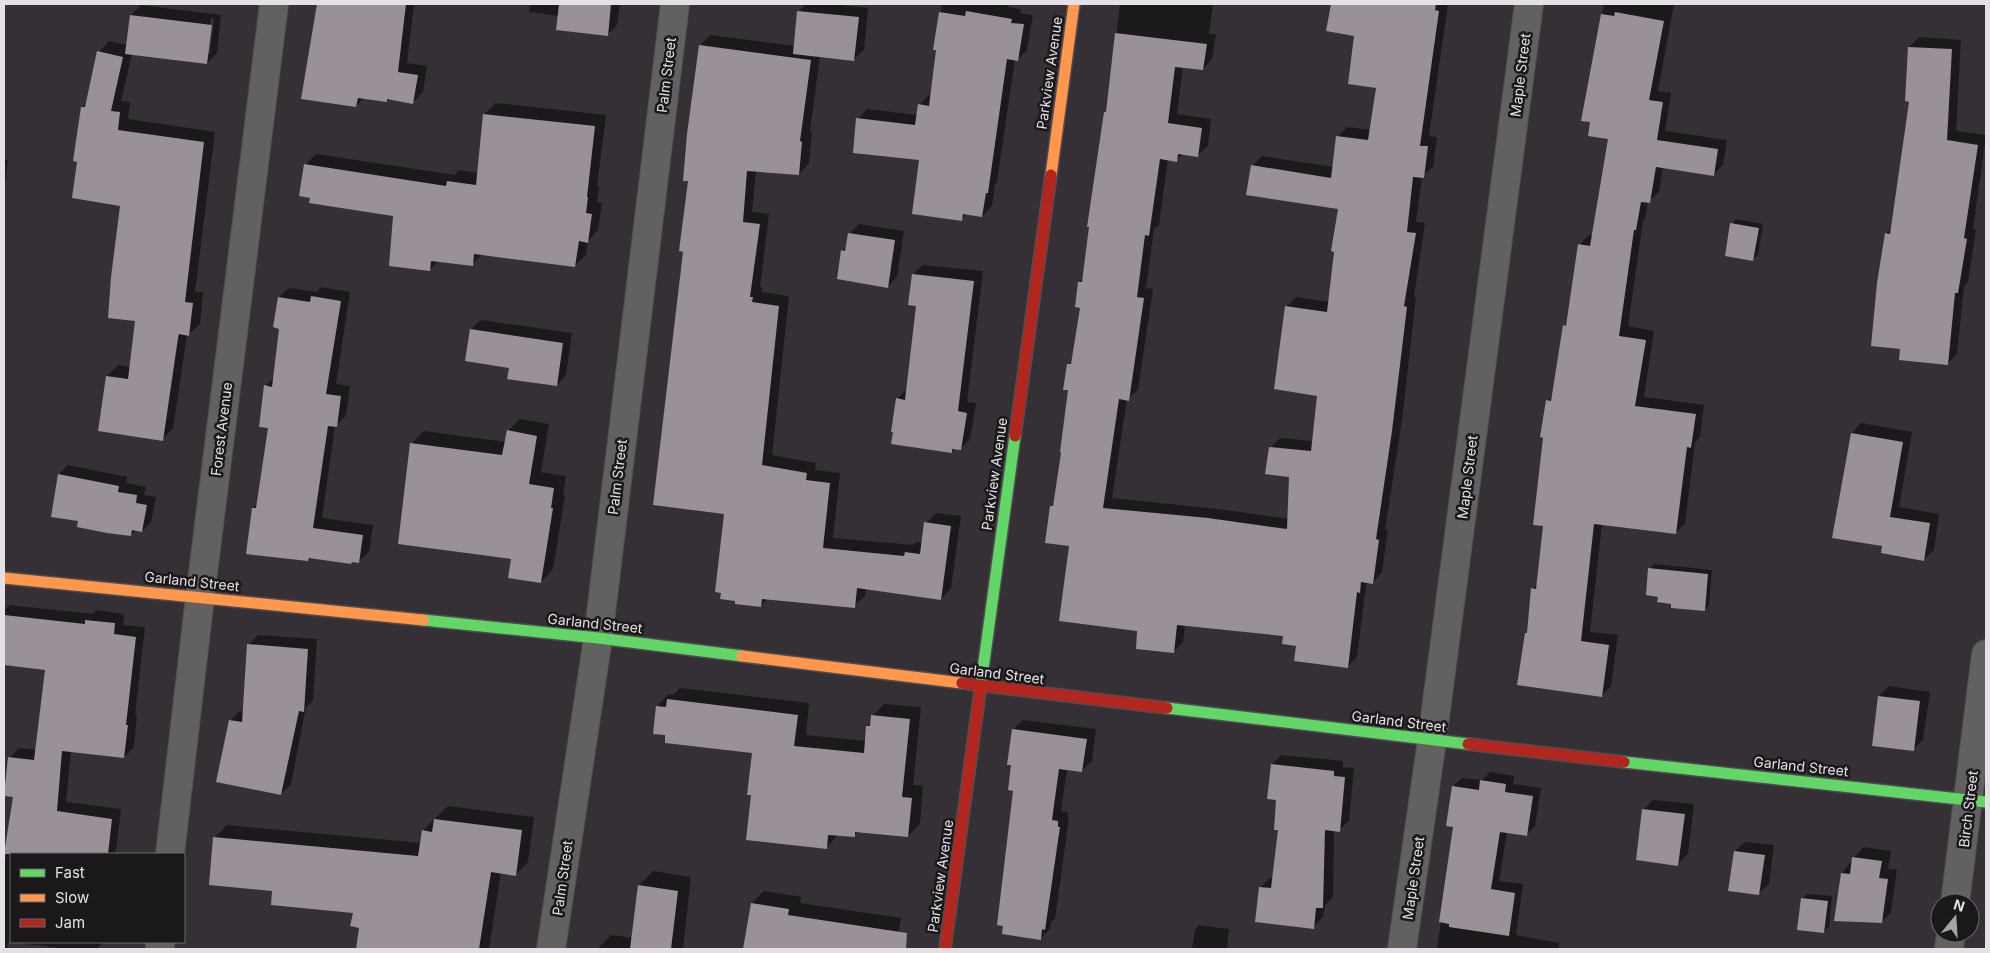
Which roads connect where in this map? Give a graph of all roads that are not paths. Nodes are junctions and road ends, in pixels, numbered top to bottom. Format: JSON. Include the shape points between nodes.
{"nodes":[{"id":1,"x":274,"y":4,"type":"edge"},
{"id":2,"x":675,"y":4,"type":"edge"},
{"id":3,"x":1074,"y":4,"type":"edge"},
{"id":4,"x":1529,"y":4,"type":"edge"},
{"id":5,"x":4,"y":578,"type":"edge"},
{"id":6,"x":200,"y":597,"type":"junction"},
{"id":7,"x":598,"y":638,"type":"junction"},
{"id":8,"x":1986,"y":654,"type":"edge"},
{"id":9,"x":981,"y":686,"type":"junction"},
{"id":10,"x":1432,"y":740,"type":"junction"},
{"id":11,"x":1978,"y":801,"type":"edge"},
{"id":12,"x":170,"y":853,"type":"edge"},
{"id":13,"x":1957,"y":893,"type":"edge"},
{"id":14,"x":552,"y":949,"type":"edge"},
{"id":15,"x":945,"y":949,"type":"edge"},
{"id":16,"x":1402,"y":949,"type":"edge"}],
"edges":[{"from":1,"to":6,"type":"street","name":"Forest Avenue"},
{"from":2,"to":7,"type":"street","name":"Palm Street"},
{"from":3,"to":9,"type":"street","name":"Parkview Avenue"},
{"from":4,"to":10,"type":"street","name":"Maple Street"},
{"from":5,"to":6,"type":"street","name":"Garland Street"},
{"from":6,"to":7,"type":"street","name":"Garland Street"},
{"from":6,"to":12,"type":"street","name":"Forest Avenue"},
{"from":7,"to":9,"type":"street","name":"Garland Street"},
{"from":7,"to":14,"type":"street","name":"Palm Street"},
{"from":8,"to":11,"type":"street","name":"Birch Street"},
{"from":9,"to":10,"type":"street","name":"Garland Street"},
{"from":9,"to":15,"type":"street","name":"Parkview Avenue"},
{"from":10,"to":11,"type":"street","name":"Garland Street"},
{"from":10,"to":16,"type":"street","name":"Maple Street"},
{"from":11,"to":13,"type":"street","name":"Birch Street"}]}
